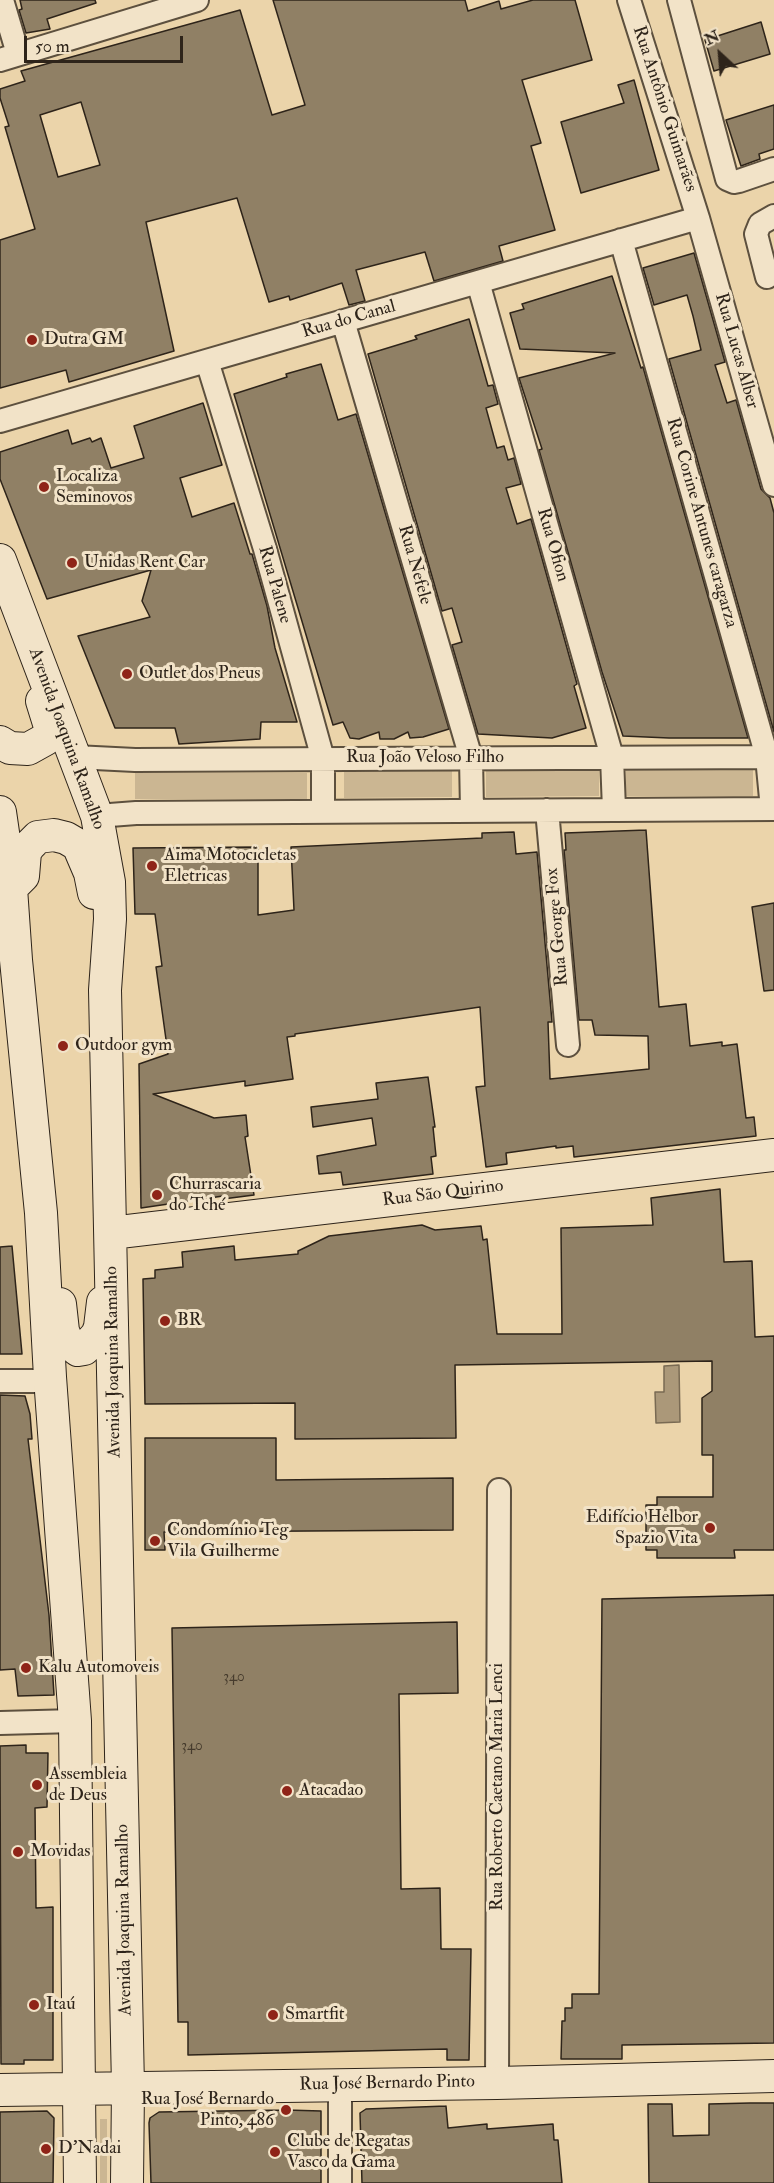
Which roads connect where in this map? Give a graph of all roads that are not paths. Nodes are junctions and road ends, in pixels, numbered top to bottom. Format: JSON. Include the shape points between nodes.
{"nodes":[{"id":1,"x":2,"y":0,"type":"edge"},
{"id":2,"x":197,"y":0,"type":"edge"},
{"id":3,"x":629,"y":0,"type":"edge"},
{"id":4,"x":679,"y":0,"type":"edge"},
{"id":5,"x":171,"y":4,"type":"edge"},
{"id":6,"x":9,"y":57,"type":"edge"},
{"id":7,"x":774,"y":169,"type":"edge"},
{"id":8,"x":774,"y":216,"type":"edge"},
{"id":9,"x":698,"y":218,"type":"junction"},
{"id":10,"x":621,"y":240,"type":"junction"},
{"id":11,"x":767,"y":277,"type":"dead end"},
{"id":12,"x":478,"y":282,"type":"junction"},
{"id":13,"x":344,"y":321,"type":"junction"},
{"id":14,"x":207,"y":361,"type":"junction"},
{"id":15,"x":0,"y":421,"type":"edge"},
{"id":16,"x":774,"y":485,"type":"edge"},
{"id":17,"x":0,"y":560,"type":"edge"},
{"id":18,"x":44,"y":675,"type":"junction"},
{"id":19,"x":0,"y":742,"type":"edge"},
{"id":20,"x":75,"y":757,"type":"junction"},
{"id":21,"x":771,"y":757,"type":"edge"},
{"id":22,"x":471,"y":758,"type":"junction"},
{"id":23,"x":612,"y":758,"type":"junction"},
{"id":24,"x":323,"y":759,"type":"junction"},
{"id":25,"x":773,"y":808,"type":"edge"},
{"id":26,"x":472,"y":810,"type":"junction"},
{"id":27,"x":547,"y":810,"type":"junction"},
{"id":28,"x":614,"y":810,"type":"junction"},
{"id":29,"x":323,"y":811,"type":"junction"},
{"id":30,"x":0,"y":812,"type":"edge"},
{"id":31,"x":97,"y":816,"type":"junction"},
{"id":32,"x":11,"y":888,"type":"junction"},
{"id":33,"x":105,"y":990,"type":"junction"},
{"id":34,"x":568,"y":1045,"type":"dead end"},
{"id":35,"x":774,"y":1155,"type":"edge"},
{"id":36,"x":41,"y":1213,"type":"junction"},
{"id":37,"x":111,"y":1233,"type":"junction"},
{"id":38,"x":112,"y":1292,"type":"junction"},
{"id":39,"x":0,"y":1381,"type":"edge"},
{"id":40,"x":50,"y":1381,"type":"junction"},
{"id":41,"x":499,"y":1490,"type":"dead end"},
{"id":42,"x":75,"y":1721,"type":"junction"},
{"id":43,"x":0,"y":1723,"type":"edge"},
{"id":44,"x":774,"y":2076,"type":"edge"},
{"id":45,"x":497,"y":2083,"type":"junction"},
{"id":46,"x":340,"y":2085,"type":"junction"},
{"id":47,"x":128,"y":2087,"type":"junction"},
{"id":48,"x":80,"y":2088,"type":"junction"},
{"id":49,"x":0,"y":2090,"type":"edge"},
{"id":50,"x":80,"y":2183,"type":"edge"},
{"id":51,"x":127,"y":2183,"type":"edge"},
{"id":52,"x":340,"y":2183,"type":"edge"}],
"edges":[{"from":1,"to":6,"type":"street"},
{"from":2,"to":5,"type":"street"},
{"from":3,"to":9,"type":"street","name":"Rua Antônio Guimarães"},
{"from":4,"to":7,"type":"street","via":[[727,179],[739,181]]},
{"from":5,"to":6,"type":"street"},
{"from":8,"to":11,"type":"street","via":[[760,224],[756,234]]},
{"from":9,"to":10,"type":"street","name":"Rua do Canal"},
{"from":9,"to":16,"type":"street","name":"Rua Lucas Alber"},
{"from":10,"to":12,"type":"street","name":"Rua do Canal"},
{"from":10,"to":21,"type":"street","name":"Rua Corine Antunes caragarza"},
{"from":12,"to":13,"type":"street","name":"Rua do Canal"},
{"from":12,"to":23,"type":"street","name":"Rua Ofion"},
{"from":13,"to":14,"type":"street","name":"Rua do Canal"},
{"from":13,"to":22,"type":"street","name":"Rua Nefele"},
{"from":14,"to":15,"type":"street","name":"Rua do Canal"},
{"from":14,"to":24,"type":"street","name":"Rua Palene","via":[[265,549]]},
{"from":17,"to":18,"type":"main road","name":"Avenida Joaquina Ramalho"},
{"from":18,"to":19,"type":"main road","via":[[39,692],[51,730],[46,739],[28,749],[10,748]]},
{"from":18,"to":20,"type":"main road","name":"Avenida Joaquina Ramalho"},
{"from":20,"to":24,"type":"street","name":"Rua João Veloso Filho"},
{"from":20,"to":31,"type":"main road","name":"Avenida Joaquina Ramalho"},
{"from":21,"to":23,"type":"street","name":"Rua João Veloso Filho"},
{"from":21,"to":25,"type":"street","name":"Rua Corine Antunes caragarza"},
{"from":22,"to":23,"type":"street","name":"Rua João Veloso Filho"},
{"from":22,"to":24,"type":"street","name":"Rua João Veloso Filho"},
{"from":22,"to":26,"type":"street","name":"Rua Nefele"},
{"from":23,"to":28,"type":"street","name":"Rua Ofion"},
{"from":24,"to":29,"type":"street","name":"Rua Palene"},
{"from":25,"to":28,"type":"street"},
{"from":26,"to":27,"type":"street"},
{"from":26,"to":29,"type":"street"},
{"from":27,"to":28,"type":"street"},
{"from":27,"to":34,"type":"street","name":"Rua George Fox"},
{"from":29,"to":31,"type":"street"},
{"from":30,"to":32,"type":"main road"},
{"from":31,"to":33,"type":"main road","name":"Avenida Joaquina Ramalho","via":[[109,882]]},
{"from":32,"to":33,"type":"main road","via":[[23,876],[25,852],[38,837],[54,835],[78,845],[94,891],[93,966]]},
{"from":32,"to":36,"type":"main road"},
{"from":33,"to":37,"type":"main road","name":"Avenida Joaquina Ramalho"},
{"from":35,"to":37,"type":"main road","name":"Rua São Quirino"},
{"from":36,"to":38,"type":"main road","via":[[51,1232],[63,1331],[67,1341],[78,1350],[97,1335],[102,1302]]},
{"from":36,"to":40,"type":"main road"},
{"from":37,"to":38,"type":"main road","name":"Avenida Joaquina Ramalho"},
{"from":38,"to":47,"type":"main road","name":"Avenida Joaquina Ramalho"},
{"from":39,"to":40,"type":"street"},
{"from":40,"to":42,"type":"main road"},
{"from":41,"to":45,"type":"street","name":"Rua Roberto Caetano Maria Lenci"},
{"from":42,"to":43,"type":"street"},
{"from":42,"to":48,"type":"main road"},
{"from":44,"to":45,"type":"main road","name":"Rua José Bernardo Pinto"},
{"from":45,"to":46,"type":"main road","name":"Rua José Bernardo Pinto"},
{"from":46,"to":47,"type":"main road","name":"Rua José Bernardo Pinto"},
{"from":46,"to":52,"type":"street"},
{"from":47,"to":48,"type":"main road","name":"Rua José Bernardo Pinto"},
{"from":47,"to":51,"type":"main road","name":"Avenida Joaquina Ramalho"},
{"from":48,"to":49,"type":"main road","name":"Rua José Bernardo Pinto"},
{"from":48,"to":50,"type":"main road"}]}
